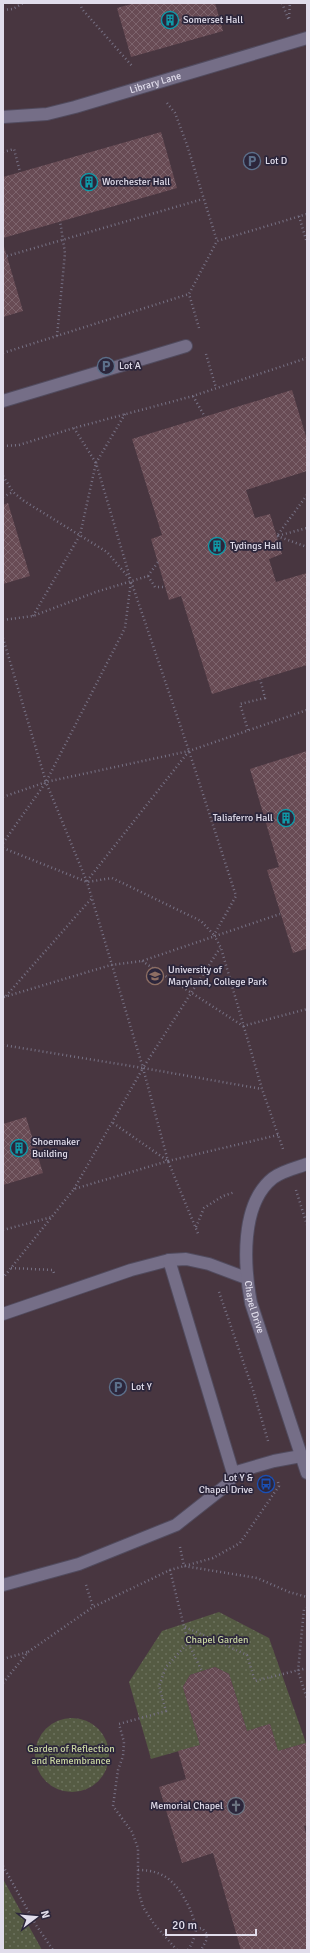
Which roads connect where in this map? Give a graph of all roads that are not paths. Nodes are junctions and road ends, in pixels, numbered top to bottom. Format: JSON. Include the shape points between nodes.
{"nodes":[{"id":1,"x":307,"y":38,"type":"edge"},
{"id":2,"x":3,"y":117,"type":"edge"},
{"id":3,"x":186,"y":346,"type":"dead end"},
{"id":4,"x":3,"y":401,"type":"edge"},
{"id":5,"x":307,"y":1164,"type":"edge"},
{"id":6,"x":169,"y":1260,"type":"junction"},
{"id":7,"x":246,"y":1278,"type":"junction"},
{"id":8,"x":3,"y":1314,"type":"edge"},
{"id":9,"x":302,"y":1456,"type":"junction"},
{"id":10,"x":233,"y":1473,"type":"junction"},
{"id":11,"x":307,"y":1473,"type":"edge"},
{"id":12,"x":3,"y":1585,"type":"edge"}],
"edges":[{"from":1,"to":2,"type":"street","name":"Library Lane","via":[[75,107],[47,114]]},
{"from":3,"to":4,"type":"street"},
{"from":5,"to":7,"type":"street","name":"Chapel Drive","via":[[273,1178],[256,1199],[247,1234]]},
{"from":6,"to":7,"type":"street","via":[[186,1259],[209,1264]]},
{"from":6,"to":8,"type":"street","via":[[131,1270]]},
{"from":6,"to":10,"type":"street"},
{"from":7,"to":9,"type":"street","name":"Chapel Drive","via":[[251,1303]]},
{"from":9,"to":10,"type":"street"},
{"from":9,"to":11,"type":"street","name":"Chapel Drive"},
{"from":10,"to":12,"type":"street","via":[[228,1484],[176,1525],[79,1564]]}]}
